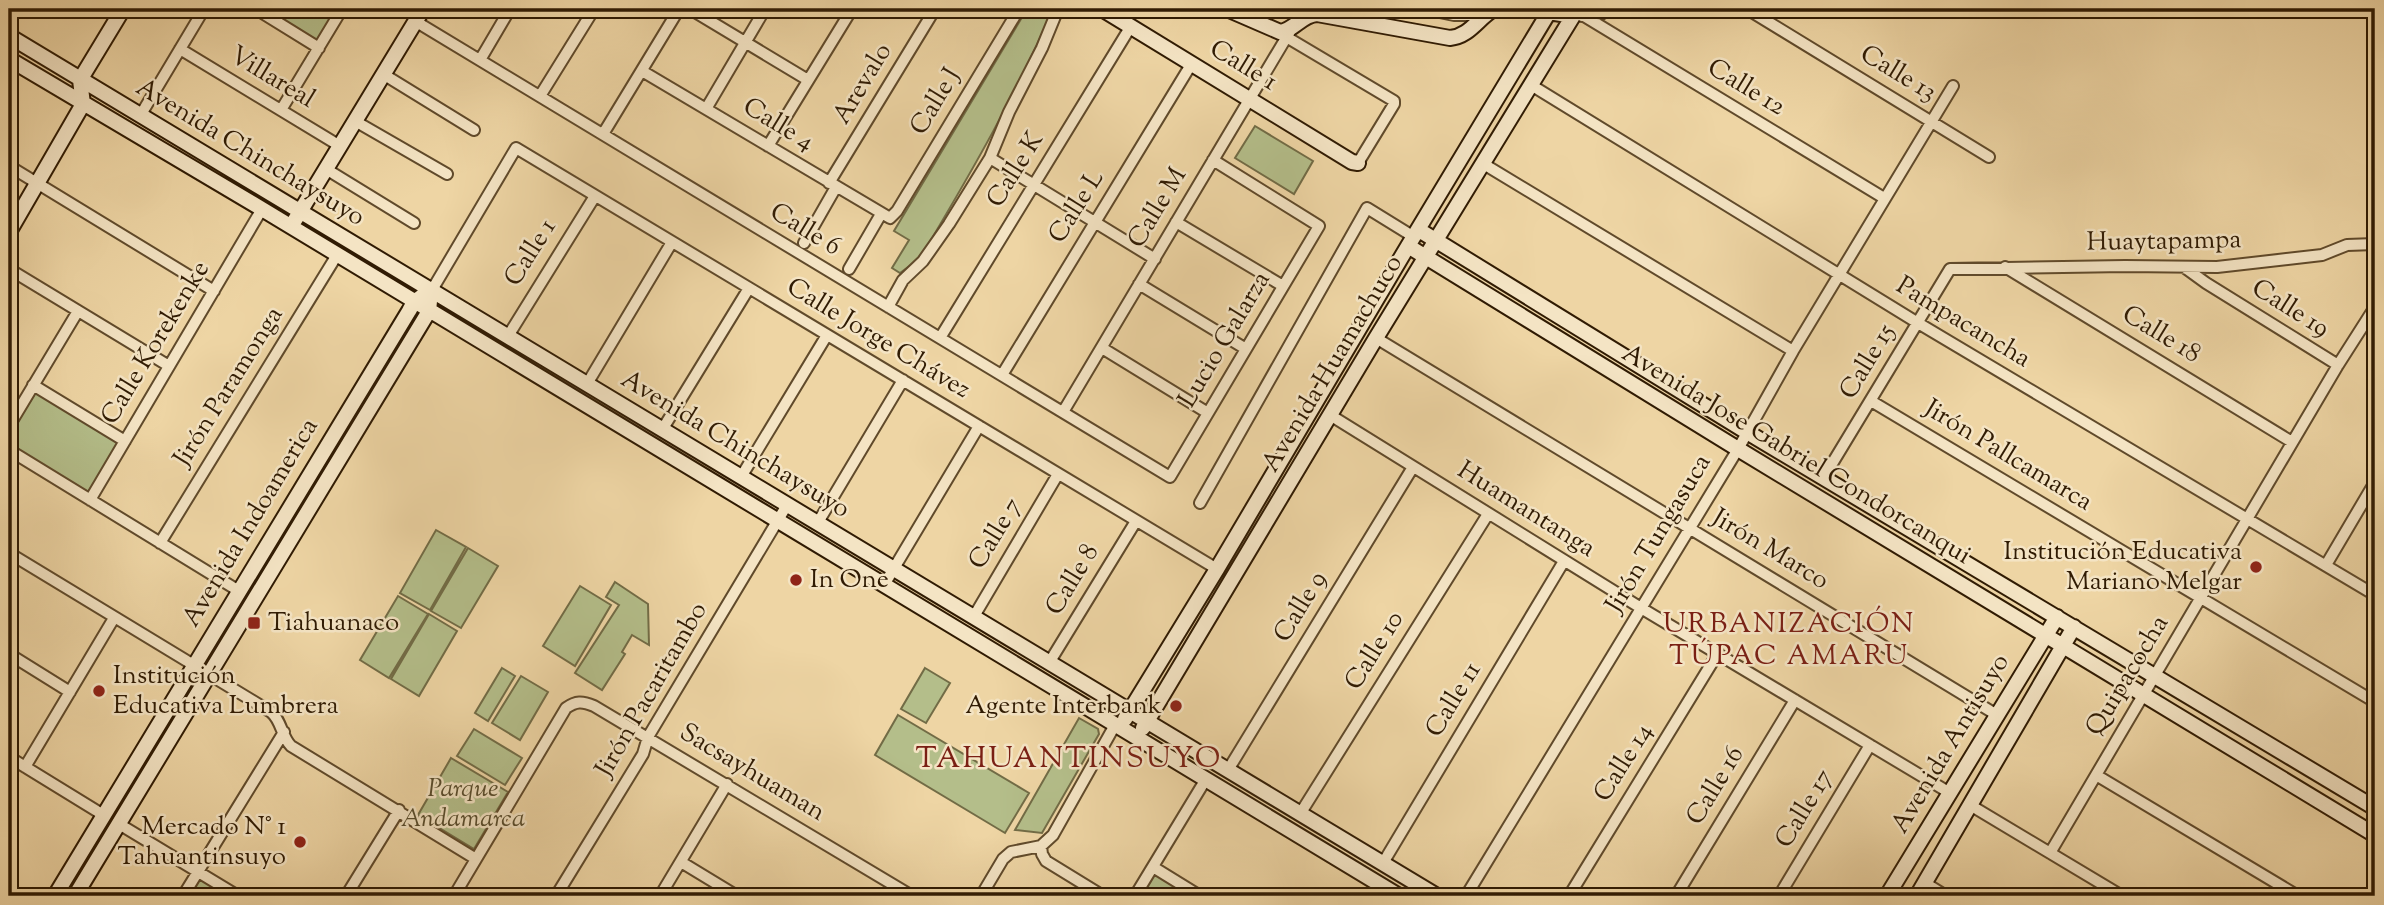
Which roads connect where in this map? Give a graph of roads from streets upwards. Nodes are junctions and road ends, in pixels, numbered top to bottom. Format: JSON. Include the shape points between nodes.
{"nodes":[{"id":1,"x":123,"y":9,"type":"edge"},
{"id":2,"x":204,"y":9,"type":"edge"},
{"id":3,"x":256,"y":9,"type":"edge"},
{"id":4,"x":342,"y":9,"type":"edge"},
{"id":5,"x":510,"y":9,"type":"edge"},
{"id":6,"x":594,"y":9,"type":"edge"},
{"id":7,"x":679,"y":9,"type":"edge"},
{"id":8,"x":690,"y":9,"type":"edge"},
{"id":9,"x":765,"y":9,"type":"edge"},
{"id":10,"x":852,"y":9,"type":"edge"},
{"id":11,"x":935,"y":9,"type":"edge"},
{"id":12,"x":1019,"y":9,"type":"edge"},
{"id":13,"x":1058,"y":9,"type":"edge"},
{"id":14,"x":1102,"y":9,"type":"edge"},
{"id":15,"x":1227,"y":9,"type":"edge"},
{"id":16,"x":1424,"y":9,"type":"edge"},
{"id":17,"x":1531,"y":9,"type":"edge"},
{"id":18,"x":1609,"y":9,"type":"edge"},
{"id":19,"x":1747,"y":9,"type":"edge"},
{"id":20,"x":1490,"y":12,"type":"edge"},
{"id":21,"x":1549,"y":12,"type":"junction"},
{"id":22,"x":419,"y":15,"type":"edge"},
{"id":23,"x":1579,"y":16,"type":"junction"},
{"id":24,"x":1293,"y":23,"type":"edge"},
{"id":25,"x":1131,"y":26,"type":"junction"},
{"id":26,"x":9,"y":36,"type":"edge"},
{"id":27,"x":745,"y":42,"type":"junction"},
{"id":28,"x":319,"y":48,"type":"junction"},
{"id":29,"x":180,"y":49,"type":"junction"},
{"id":30,"x":9,"y":59,"type":"edge"},
{"id":31,"x":480,"y":60,"type":"junction"},
{"id":32,"x":1192,"y":63,"type":"junction"},
{"id":33,"x":642,"y":71,"type":"junction"},
{"id":34,"x":383,"y":74,"type":"junction"},
{"id":35,"x":80,"y":80,"type":"junction"},
{"id":36,"x":808,"y":80,"type":"junction"},
{"id":37,"x":1531,"y":85,"type":"junction"},
{"id":38,"x":1953,"y":86,"type":"dead end"},
{"id":39,"x":540,"y":96,"type":"junction"},
{"id":40,"x":1251,"y":99,"type":"junction"},
{"id":41,"x":83,"y":104,"type":"junction"},
{"id":42,"x":706,"y":109,"type":"junction"},
{"id":43,"x":281,"y":110,"type":"junction"},
{"id":44,"x":140,"y":116,"type":"junction"},
{"id":45,"x":355,"y":121,"type":"junction"},
{"id":46,"x":1931,"y":121,"type":"junction"},
{"id":47,"x":474,"y":130,"type":"dead end"},
{"id":48,"x":603,"y":134,"type":"junction"},
{"id":49,"x":340,"y":146,"type":"junction"},
{"id":50,"x":768,"y":146,"type":"junction"},
{"id":51,"x":516,"y":148,"type":"joint"},
{"id":52,"x":990,"y":158,"type":"junction"},
{"id":53,"x":1990,"y":158,"type":"dead end"},
{"id":54,"x":1213,"y":160,"type":"junction"},
{"id":55,"x":1358,"y":163,"type":"joint"},
{"id":56,"x":1482,"y":163,"type":"junction"},
{"id":57,"x":9,"y":166,"type":"edge"},
{"id":58,"x":326,"y":169,"type":"junction"},
{"id":59,"x":447,"y":174,"type":"dead end"},
{"id":60,"x":37,"y":183,"type":"junction"},
{"id":61,"x":833,"y":185,"type":"junction"},
{"id":62,"x":1034,"y":185,"type":"junction"},
{"id":63,"x":596,"y":196,"type":"junction"},
{"id":64,"x":1884,"y":198,"type":"junction"},
{"id":65,"x":262,"y":209,"type":"junction"},
{"id":66,"x":299,"y":212,"type":"junction"},
{"id":67,"x":886,"y":216,"type":"junction"},
{"id":68,"x":1094,"y":222,"type":"junction"},
{"id":69,"x":1176,"y":222,"type":"junction"},
{"id":70,"x":414,"y":223,"type":"dead end"},
{"id":71,"x":291,"y":227,"type":"junction"},
{"id":72,"x":9,"y":232,"type":"edge"},
{"id":73,"x":1413,"y":238,"type":"junction"},
{"id":74,"x":1435,"y":240,"type":"junction"},
{"id":75,"x":672,"y":242,"type":"junction"},
{"id":76,"x":804,"y":243,"type":"dead end"},
{"id":77,"x":2375,"y":244,"type":"edge"},
{"id":78,"x":337,"y":255,"type":"junction"},
{"id":79,"x":1426,"y":257,"type":"junction"},
{"id":80,"x":1155,"y":258,"type":"junction"},
{"id":81,"x":2005,"y":267,"type":"junction"},
{"id":82,"x":2184,"y":267,"type":"junction"},
{"id":83,"x":9,"y":269,"type":"edge"},
{"id":84,"x":1950,"y":269,"type":"joint"},
{"id":85,"x":849,"y":270,"type":"dead end"},
{"id":86,"x":1839,"y":274,"type":"junction"},
{"id":87,"x":1139,"y":284,"type":"junction"},
{"id":88,"x":1283,"y":286,"type":"junction"},
{"id":89,"x":749,"y":288,"type":"junction"},
{"id":90,"x":432,"y":289,"type":"junction"},
{"id":91,"x":214,"y":291,"type":"junction"},
{"id":92,"x":414,"y":302,"type":"junction"},
{"id":93,"x":888,"y":307,"type":"junction"},
{"id":94,"x":2375,"y":307,"type":"edge"},
{"id":95,"x":78,"y":311,"type":"junction"},
{"id":96,"x":429,"y":311,"type":"junction"},
{"id":97,"x":1918,"y":323,"type":"junction"},
{"id":98,"x":827,"y":335,"type":"junction"},
{"id":99,"x":508,"y":336,"type":"junction"},
{"id":100,"x":940,"y":338,"type":"junction"},
{"id":101,"x":1376,"y":338,"type":"junction"},
{"id":102,"x":1102,"y":348,"type":"junction"},
{"id":103,"x":1246,"y":349,"type":"junction"},
{"id":104,"x":1793,"y":351,"type":"junction"},
{"id":105,"x":2338,"y":365,"type":"junction"},
{"id":106,"x":169,"y":366,"type":"junction"},
{"id":107,"x":1002,"y":375,"type":"junction"},
{"id":108,"x":903,"y":380,"type":"junction"},
{"id":109,"x":587,"y":384,"type":"junction"},
{"id":110,"x":33,"y":385,"type":"junction"},
{"id":111,"x":1871,"y":401,"type":"junction"},
{"id":112,"x":1063,"y":412,"type":"junction"},
{"id":113,"x":1208,"y":413,"type":"junction"},
{"id":114,"x":1330,"y":415,"type":"junction"},
{"id":115,"x":9,"y":426,"type":"edge"},
{"id":116,"x":979,"y":426,"type":"junction"},
{"id":117,"x":662,"y":430,"type":"junction"},
{"id":118,"x":1747,"y":432,"type":"junction"},
{"id":119,"x":125,"y":441,"type":"junction"},
{"id":120,"x":2292,"y":442,"type":"junction"},
{"id":121,"x":1738,"y":449,"type":"junction"},
{"id":122,"x":9,"y":450,"type":"edge"},
{"id":123,"x":1413,"y":467,"type":"junction"},
{"id":124,"x":1058,"y":474,"type":"junction"},
{"id":125,"x":741,"y":477,"type":"junction"},
{"id":126,"x":1170,"y":477,"type":"joint"},
{"id":127,"x":1824,"y":477,"type":"junction"},
{"id":128,"x":2375,"y":482,"type":"edge"},
{"id":129,"x":90,"y":500,"type":"junction"},
{"id":130,"x":1200,"y":503,"type":"dead end"},
{"id":131,"x":787,"y":505,"type":"junction"},
{"id":132,"x":1488,"y":514,"type":"junction"},
{"id":133,"x":2247,"y":519,"type":"junction"},
{"id":134,"x":778,"y":521,"type":"junction"},
{"id":135,"x":1136,"y":521,"type":"junction"},
{"id":136,"x":817,"y":524,"type":"junction"},
{"id":137,"x":1689,"y":527,"type":"junction"},
{"id":138,"x":160,"y":543,"type":"junction"},
{"id":139,"x":9,"y":553,"type":"edge"},
{"id":140,"x":1564,"y":561,"type":"junction"},
{"id":141,"x":2326,"y":565,"type":"junction"},
{"id":142,"x":1217,"y":569,"type":"junction"},
{"id":143,"x":894,"y":570,"type":"junction"},
{"id":144,"x":884,"y":585,"type":"junction"},
{"id":145,"x":239,"y":591,"type":"junction"},
{"id":146,"x":2375,"y":595,"type":"edge"},
{"id":147,"x":2200,"y":597,"type":"junction"},
{"id":148,"x":1641,"y":608,"type":"junction"},
{"id":149,"x":2057,"y":617,"type":"junction"},
{"id":150,"x":114,"y":618,"type":"junction"},
{"id":151,"x":973,"y":618,"type":"junction"},
{"id":152,"x":2074,"y":627,"type":"junction"},
{"id":153,"x":2046,"y":636,"type":"junction"},
{"id":154,"x":2063,"y":647,"type":"junction"},
{"id":155,"x":1718,"y":653,"type":"junction"},
{"id":156,"x":9,"y":654,"type":"edge"},
{"id":157,"x":1049,"y":663,"type":"junction"},
{"id":158,"x":193,"y":666,"type":"junction"},
{"id":159,"x":2155,"y":674,"type":"junction"},
{"id":160,"x":207,"y":675,"type":"junction"},
{"id":161,"x":70,"y":692,"type":"junction"},
{"id":162,"x":2143,"y":695,"type":"junction"},
{"id":163,"x":1795,"y":700,"type":"junction"},
{"id":164,"x":2375,"y":702,"type":"edge"},
{"id":165,"x":1130,"y":711,"type":"junction"},
{"id":166,"x":1997,"y":715,"type":"junction"},
{"id":167,"x":1147,"y":722,"type":"junction"},
{"id":168,"x":1117,"y":726,"type":"junction"},
{"id":169,"x":284,"y":732,"type":"junction"},
{"id":170,"x":648,"y":737,"type":"junction"},
{"id":171,"x":1137,"y":738,"type":"junction"},
{"id":172,"x":1870,"y":745,"type":"junction"},
{"id":173,"x":9,"y":757,"type":"edge"},
{"id":174,"x":26,"y":767,"type":"junction"},
{"id":175,"x":1228,"y":770,"type":"junction"},
{"id":176,"x":2095,"y":775,"type":"junction"},
{"id":177,"x":1206,"y":779,"type":"junction"},
{"id":178,"x":727,"y":784,"type":"junction"},
{"id":179,"x":1950,"y":793,"type":"junction"},
{"id":180,"x":1970,"y":805,"type":"junction"},
{"id":181,"x":2375,"y":808,"type":"edge"},
{"id":182,"x":399,"y":810,"type":"junction"},
{"id":183,"x":1300,"y":814,"type":"junction"},
{"id":184,"x":103,"y":819,"type":"junction"},
{"id":185,"x":120,"y":824,"type":"junction"},
{"id":186,"x":2375,"y":835,"type":"edge"},
{"id":187,"x":1041,"y":846,"type":"junction"},
{"id":188,"x":2050,"y":852,"type":"junction"},
{"id":189,"x":476,"y":859,"type":"junction"},
{"id":190,"x":681,"y":862,"type":"junction"},
{"id":191,"x":1383,"y":863,"type":"junction"},
{"id":192,"x":1153,"y":867,"type":"junction"},
{"id":193,"x":198,"y":872,"type":"junction"},
{"id":194,"x":1925,"y":883,"type":"junction"},
{"id":195,"x":55,"y":896,"type":"edge"},
{"id":196,"x":63,"y":896,"type":"edge"},
{"id":197,"x":75,"y":896,"type":"edge"},
{"id":198,"x":183,"y":896,"type":"edge"},
{"id":199,"x":238,"y":896,"type":"edge"},
{"id":200,"x":346,"y":896,"type":"edge"},
{"id":201,"x":454,"y":896,"type":"edge"},
{"id":202,"x":556,"y":896,"type":"edge"},
{"id":203,"x":660,"y":896,"type":"edge"},
{"id":204,"x":737,"y":896,"type":"edge"},
{"id":205,"x":912,"y":896,"type":"edge"},
{"id":206,"x":981,"y":896,"type":"edge"},
{"id":207,"x":1103,"y":896,"type":"edge"},
{"id":208,"x":1135,"y":896,"type":"edge"},
{"id":209,"x":1200,"y":896,"type":"edge"},
{"id":210,"x":1399,"y":896,"type":"edge"},
{"id":211,"x":1437,"y":896,"type":"edge"},
{"id":212,"x":1466,"y":896,"type":"edge"},
{"id":213,"x":1569,"y":896,"type":"edge"},
{"id":214,"x":1676,"y":896,"type":"edge"},
{"id":215,"x":1779,"y":896,"type":"edge"},
{"id":216,"x":1887,"y":896,"type":"edge"},
{"id":217,"x":1917,"y":896,"type":"edge"},
{"id":218,"x":1946,"y":896,"type":"edge"},
{"id":219,"x":2122,"y":896,"type":"edge"},
{"id":220,"x":2298,"y":896,"type":"edge"}],
"edges":[{"from":1,"to":35,"type":"street"},
{"from":2,"to":29,"type":"street"},
{"from":3,"to":28,"type":"street"},
{"from":4,"to":28,"type":"street"},
{"from":5,"to":31,"type":"street"},
{"from":6,"to":39,"type":"street"},
{"from":7,"to":33,"type":"street"},
{"from":8,"to":27,"type":"street"},
{"from":9,"to":27,"type":"street"},
{"from":10,"to":36,"type":"street"},
{"from":11,"to":61,"type":"street","name":"Arevalo"},
{"from":12,"to":67,"type":"street","name":"Calle J","via":[[897,212]]},
{"from":13,"to":52,"type":"street"},
{"from":14,"to":25,"type":"street","name":"Calle 1"},
{"from":15,"to":24,"type":"street","name":"Calle 1","via":[[1280,32]]},
{"from":16,"to":20,"type":"street","via":[[1454,15]]},
{"from":17,"to":21,"type":"street"},
{"from":18,"to":23,"type":"street"},
{"from":19,"to":46,"type":"street","name":"Calle 13"},
{"from":20,"to":24,"type":"street","name":"Calle 1","via":[[1466,32],[1450,38],[1325,15],[1309,15]]},
{"from":21,"to":23,"type":"street"},
{"from":21,"to":73,"type":"street","name":"Avenida Huamachuco"},
{"from":22,"to":31,"type":"street","name":"Calle 6"},
{"from":22,"to":34,"type":"street"},
{"from":23,"to":37,"type":"street","name":"Avenida Huamachuco"},
{"from":23,"to":64,"type":"street","name":"Calle 12"},
{"from":24,"to":40,"type":"street","name":"Calle M"},
{"from":24,"to":55,"type":"street","via":[[1394,101]]},
{"from":25,"to":32,"type":"street","name":"Calle 1"},
{"from":25,"to":62,"type":"street","name":"Calle K"},
{"from":26,"to":35,"type":"street","name":"Avenida Chinchaysuyo"},
{"from":27,"to":36,"type":"street"},
{"from":27,"to":42,"type":"street"},
{"from":28,"to":43,"type":"street"},
{"from":29,"to":43,"type":"street","name":"Villareal"},
{"from":29,"to":44,"type":"street"},
{"from":30,"to":41,"type":"street","name":"Avenida Chinchaysuyo"},
{"from":31,"to":39,"type":"street","name":"Calle 6"},
{"from":32,"to":40,"type":"street","name":"Calle 1"},
{"from":32,"to":68,"type":"street","name":"Calle L"},
{"from":33,"to":42,"type":"street","name":"Calle 4"},
{"from":33,"to":48,"type":"street"},
{"from":34,"to":45,"type":"street"},
{"from":34,"to":47,"type":"street"},
{"from":35,"to":41,"type":"street"},
{"from":35,"to":44,"type":"street","name":"Avenida Chinchaysuyo"},
{"from":36,"to":50,"type":"street"},
{"from":37,"to":56,"type":"street","name":"Avenida Huamachuco"},
{"from":37,"to":86,"type":"street","name":"Pampacancha"},
{"from":38,"to":46,"type":"street","name":"Jirón Tungasuca"},
{"from":39,"to":48,"type":"street","name":"Calle 6"},
{"from":40,"to":54,"type":"street","name":"Calle M"},
{"from":40,"to":55,"type":"street","name":"Calle 1"},
{"from":41,"to":60,"type":"street"},
{"from":41,"to":65,"type":"street","name":"Avenida Chinchaysuyo"},
{"from":42,"to":50,"type":"street","name":"Calle 4"},
{"from":43,"to":49,"type":"street","name":"Villareal"},
{"from":44,"to":66,"type":"street","name":"Avenida Chinchaysuyo"},
{"from":45,"to":49,"type":"street"},
{"from":45,"to":59,"type":"street"},
{"from":46,"to":53,"type":"street","name":"Calle 13"},
{"from":46,"to":64,"type":"street","name":"Jirón Tungasuca"},
{"from":48,"to":93,"type":"street","name":"Calle 6"},
{"from":49,"to":58,"type":"street"},
{"from":50,"to":61,"type":"street","name":"Calle 4"},
{"from":51,"to":63,"type":"street","name":"Calle Jorge Chávez"},
{"from":51,"to":90,"type":"street","name":"Avenida Indoamerica"},
{"from":52,"to":62,"type":"street"},
{"from":52,"to":93,"type":"street"},
{"from":54,"to":69,"type":"street","name":"Calle M"},
{"from":54,"to":88,"type":"street","name":"Lucio Galarza","via":[[1319,226]]},
{"from":56,"to":74,"type":"street","name":"Avenida Huamachuco"},
{"from":56,"to":104,"type":"street"},
{"from":57,"to":60,"type":"street"},
{"from":58,"to":66,"type":"street"},
{"from":58,"to":70,"type":"street"},
{"from":60,"to":72,"type":"street"},
{"from":60,"to":91,"type":"street"},
{"from":61,"to":67,"type":"street","name":"Calle 4"},
{"from":61,"to":76,"type":"street","name":"Arevalo"},
{"from":62,"to":68,"type":"street"},
{"from":62,"to":100,"type":"street","name":"Calle K"},
{"from":63,"to":75,"type":"street","name":"Calle Jorge Chávez"},
{"from":63,"to":99,"type":"street","name":"Calle 1"},
{"from":64,"to":86,"type":"street","name":"Jirón Tungasuca"},
{"from":65,"to":71,"type":"street","name":"Avenida Chinchaysuyo"},
{"from":65,"to":91,"type":"street","name":"Calle Korekenke"},
{"from":66,"to":71,"type":"street"},
{"from":66,"to":90,"type":"street","name":"Avenida Chinchaysuyo"},
{"from":67,"to":85,"type":"street","name":"Calle J"},
{"from":68,"to":80,"type":"street"},
{"from":68,"to":107,"type":"street","name":"Calle L"},
{"from":69,"to":80,"type":"street","name":"Calle M"},
{"from":69,"to":88,"type":"street"},
{"from":71,"to":78,"type":"street","name":"Avenida Chinchaysuyo"},
{"from":73,"to":74,"type":"street","name":"Avenida Jose Gabriel Condorcanqui"},
{"from":73,"to":79,"type":"street","name":"Avenida Jose Gabriel Condorcanqui"},
{"from":73,"to":130,"type":"street","via":[[1367,208]]},
{"from":73,"to":142,"type":"street","name":"Avenida Huamachuco"},
{"from":74,"to":79,"type":"street","name":"Avenida Huamachuco"},
{"from":74,"to":118,"type":"street","name":"Avenida Jose Gabriel Condorcanqui"},
{"from":75,"to":89,"type":"street","name":"Calle Jorge Chávez"},
{"from":75,"to":109,"type":"street"},
{"from":77,"to":82,"type":"street","name":"Huaytapampa","via":[[2347,244],[2322,255],[2291,260]]},
{"from":78,"to":92,"type":"street","name":"Avenida Chinchaysuyo"},
{"from":78,"to":138,"type":"street","name":"Jirón Paramonga"},
{"from":79,"to":101,"type":"street","name":"Avenida Huamachuco"},
{"from":79,"to":121,"type":"street","name":"Avenida Jose Gabriel Condorcanqui"},
{"from":80,"to":87,"type":"street","name":"Calle M"},
{"from":81,"to":82,"type":"street","name":"Huaytapampa"},
{"from":81,"to":84,"type":"street","name":"Huaytapampa"},
{"from":81,"to":120,"type":"street","name":"Calle 18"},
{"from":82,"to":105,"type":"street","name":"Calle 19"},
{"from":83,"to":95,"type":"street"},
{"from":84,"to":97,"type":"street","name":"Calle 15"},
{"from":86,"to":97,"type":"street","name":"Pampacancha"},
{"from":86,"to":104,"type":"street","name":"Jirón Tungasuca"},
{"from":87,"to":102,"type":"street","name":"Calle M"},
{"from":87,"to":103,"type":"street"},
{"from":88,"to":103,"type":"street","name":"Lucio Galarza"},
{"from":89,"to":98,"type":"street","name":"Calle Jorge Chávez"},
{"from":89,"to":117,"type":"street"},
{"from":90,"to":92,"type":"street","name":"Avenida Indoamerica"},
{"from":90,"to":96,"type":"street","name":"Avenida Indoamerica"},
{"from":90,"to":99,"type":"street","name":"Avenida Chinchaysuyo"},
{"from":91,"to":106,"type":"street","name":"Calle Korekenke"},
{"from":92,"to":96,"type":"street","name":"Avenida Chinchaysuyo"},
{"from":92,"to":145,"type":"street","name":"Avenida Indoamerica"},
{"from":93,"to":100,"type":"street","name":"Calle 6"},
{"from":94,"to":105,"type":"street","name":"Quipacocha"},
{"from":95,"to":106,"type":"street"},
{"from":95,"to":110,"type":"street"},
{"from":96,"to":134,"type":"street","name":"Avenida Chinchaysuyo"},
{"from":96,"to":160,"type":"street","name":"Avenida Indoamerica"},
{"from":97,"to":111,"type":"street","name":"Calle 15"},
{"from":97,"to":133,"type":"street","name":"Pampacancha"},
{"from":98,"to":108,"type":"street","name":"Calle Jorge Chávez"},
{"from":98,"to":125,"type":"street"},
{"from":99,"to":109,"type":"street","name":"Avenida Chinchaysuyo"},
{"from":100,"to":107,"type":"street","name":"Calle 6"},
{"from":101,"to":114,"type":"street","name":"Avenida Huamachuco"},
{"from":101,"to":137,"type":"street","name":"Jirón Marco"},
{"from":102,"to":112,"type":"street","name":"Calle M"},
{"from":102,"to":113,"type":"street"},
{"from":103,"to":113,"type":"street","name":"Lucio Galarza"},
{"from":104,"to":118,"type":"street","name":"Jirón Tungasuca"},
{"from":105,"to":120,"type":"street","name":"Quipacocha"},
{"from":106,"to":119,"type":"street","name":"Calle Korekenke"},
{"from":107,"to":112,"type":"street","name":"Calle 6"},
{"from":108,"to":116,"type":"street","name":"Calle Jorge Chávez"},
{"from":108,"to":136,"type":"street"},
{"from":109,"to":117,"type":"street","name":"Avenida Chinchaysuyo"},
{"from":110,"to":115,"type":"street"},
{"from":110,"to":119,"type":"street"},
{"from":111,"to":127,"type":"street","name":"Calle 15"},
{"from":111,"to":147,"type":"street","name":"Jirón Pallcamarca"},
{"from":112,"to":126,"type":"street","name":"Calle 6"},
{"from":113,"to":126,"type":"street","name":"Lucio Galarza"},
{"from":114,"to":123,"type":"street","name":"Huamantanga"},
{"from":114,"to":167,"type":"street","name":"Avenida Huamachuco"},
{"from":116,"to":124,"type":"street","name":"Calle Jorge Chávez"},
{"from":116,"to":143,"type":"street"},
{"from":117,"to":125,"type":"street","name":"Avenida Chinchaysuyo"},
{"from":118,"to":121,"type":"street","name":"Jirón Tungasuca"},
{"from":118,"to":127,"type":"street","name":"Avenida Jose Gabriel Condorcanqui"},
{"from":119,"to":129,"type":"street","name":"Calle Korekenke"},
{"from":120,"to":133,"type":"street","name":"Quipacocha"},
{"from":121,"to":137,"type":"street","name":"Jirón Tungasuca"},
{"from":121,"to":153,"type":"street","name":"Avenida Jose Gabriel Condorcanqui"},
{"from":122,"to":129,"type":"street"},
{"from":123,"to":132,"type":"street","name":"Huamantanga"},
{"from":123,"to":175,"type":"street","name":"Calle 9"},
{"from":124,"to":135,"type":"street","name":"Calle Jorge Chávez"},
{"from":124,"to":151,"type":"street","name":"Calle 7"},
{"from":125,"to":131,"type":"street","name":"Avenida Chinchaysuyo"},
{"from":127,"to":149,"type":"street","name":"Avenida Jose Gabriel Condorcanqui"},
{"from":128,"to":141,"type":"street"},
{"from":129,"to":138,"type":"street"},
{"from":131,"to":134,"type":"street","name":"Jirón Pacaritambo"},
{"from":131,"to":136,"type":"street","name":"Avenida Chinchaysuyo"},
{"from":132,"to":140,"type":"street","name":"Huamantanga"},
{"from":132,"to":183,"type":"street","name":"Calle 10"},
{"from":133,"to":141,"type":"street","name":"Pampacancha"},
{"from":133,"to":147,"type":"street","name":"Quipacocha"},
{"from":134,"to":144,"type":"street","name":"Avenida Chinchaysuyo"},
{"from":134,"to":170,"type":"street","name":"Jirón Pacaritambo"},
{"from":135,"to":142,"type":"street","name":"Calle Jorge Chávez"},
{"from":135,"to":157,"type":"street","name":"Calle 8"},
{"from":136,"to":143,"type":"street","name":"Avenida Chinchaysuyo"},
{"from":137,"to":148,"type":"street","name":"Jirón Tungasuca"},
{"from":137,"to":166,"type":"street","name":"Jirón Marco"},
{"from":138,"to":145,"type":"street"},
{"from":139,"to":150,"type":"street"},
{"from":140,"to":148,"type":"street","name":"Huamantanga"},
{"from":140,"to":191,"type":"street","name":"Calle 11"},
{"from":141,"to":146,"type":"street","name":"Pampacancha"},
{"from":142,"to":165,"type":"street","name":"Avenida Huamachuco"},
{"from":143,"to":144,"type":"street"},
{"from":143,"to":151,"type":"street","name":"Avenida Chinchaysuyo"},
{"from":144,"to":168,"type":"street","name":"Avenida Chinchaysuyo"},
{"from":145,"to":158,"type":"street","name":"Avenida Indoamerica"},
{"from":147,"to":159,"type":"street","name":"Quipacocha"},
{"from":147,"to":164,"type":"street","name":"Jirón Pallcamarca"},
{"from":148,"to":155,"type":"street","name":"Huamantanga"},
{"from":148,"to":212,"type":"street","name":"Jirón Tungasuca"},
{"from":149,"to":152,"type":"street","name":"Avenida Jose Gabriel Condorcanqui"},
{"from":149,"to":153,"type":"street","name":"Avenida Antisuyo"},
{"from":150,"to":158,"type":"street"},
{"from":150,"to":161,"type":"street"},
{"from":151,"to":157,"type":"street","name":"Avenida Chinchaysuyo"},
{"from":152,"to":154,"type":"street","name":"Avenida Antisuyo"},
{"from":152,"to":159,"type":"street","name":"Avenida Jose Gabriel Condorcanqui"},
{"from":153,"to":154,"type":"street","name":"Avenida Jose Gabriel Condorcanqui"},
{"from":153,"to":166,"type":"street","name":"Avenida Antisuyo"},
{"from":154,"to":162,"type":"street","name":"Avenida Jose Gabriel Condorcanqui"},
{"from":154,"to":180,"type":"street","name":"Avenida Antisuyo"},
{"from":155,"to":163,"type":"street","name":"Huamantanga"},
{"from":155,"to":213,"type":"street","name":"Calle 14"},
{"from":156,"to":161,"type":"street"},
{"from":157,"to":165,"type":"street","name":"Avenida Chinchaysuyo"},
{"from":158,"to":160,"type":"street"},
{"from":158,"to":184,"type":"street","name":"Avenida Indoamerica"},
{"from":159,"to":162,"type":"street","name":"Quipacocha"},
{"from":159,"to":181,"type":"street","name":"Avenida Jose Gabriel Condorcanqui"},
{"from":160,"to":169,"type":"street","via":[[271,712]]},
{"from":160,"to":185,"type":"street","name":"Avenida Indoamerica"},
{"from":161,"to":174,"type":"street"},
{"from":162,"to":176,"type":"street","name":"Quipacocha"},
{"from":162,"to":186,"type":"street","name":"Avenida Jose Gabriel Condorcanqui"},
{"from":163,"to":172,"type":"street","name":"Huamantanga"},
{"from":163,"to":214,"type":"street","name":"Calle 16"},
{"from":165,"to":167,"type":"street","name":"Avenida Chinchaysuyo"},
{"from":165,"to":168,"type":"street","name":"Avenida Huamachuco"},
{"from":166,"to":179,"type":"street","name":"Avenida Antisuyo"},
{"from":167,"to":171,"type":"street","name":"Avenida Huamachuco"},
{"from":167,"to":175,"type":"street","name":"Avenida Chinchaysuyo"},
{"from":168,"to":171,"type":"street","name":"Avenida Chinchaysuyo"},
{"from":168,"to":187,"type":"street","via":[[1053,835]]},
{"from":169,"to":182,"type":"street","via":[[291,746]]},
{"from":169,"to":193,"type":"street"},
{"from":170,"to":178,"type":"street","name":"Sacsayhuaman"},
{"from":170,"to":189,"type":"street","name":"Sacsayhuaman","via":[[583,702],[573,703]]},
{"from":170,"to":202,"type":"street","name":"Jirón Pacaritambo","via":[[643,754]]},
{"from":171,"to":177,"type":"street","name":"Avenida Chinchaysuyo"},
{"from":172,"to":179,"type":"street","name":"Huamantanga"},
{"from":172,"to":215,"type":"street","name":"Calle 17"},
{"from":173,"to":174,"type":"street"},
{"from":174,"to":184,"type":"street"},
{"from":175,"to":183,"type":"street","name":"Avenida Chinchaysuyo"},
{"from":176,"to":188,"type":"street","name":"Quipacocha"},
{"from":176,"to":220,"type":"street"},
{"from":177,"to":192,"type":"street"},
{"from":177,"to":210,"type":"street","name":"Avenida Chinchaysuyo"},
{"from":178,"to":190,"type":"street"},
{"from":178,"to":205,"type":"street","name":"Sacsayhuaman"},
{"from":179,"to":216,"type":"street","name":"Avenida Antisuyo"},
{"from":180,"to":188,"type":"street"},
{"from":180,"to":194,"type":"street","name":"Avenida Antisuyo"},
{"from":182,"to":189,"type":"street"},
{"from":182,"to":200,"type":"street"},
{"from":183,"to":191,"type":"street","name":"Avenida Chinchaysuyo"},
{"from":184,"to":195,"type":"street","name":"Avenida Indoamerica"},
{"from":184,"to":196,"type":"street","via":[[89,854]]},
{"from":185,"to":193,"type":"street"},
{"from":185,"to":197,"type":"street","name":"Avenida Indoamerica"},
{"from":187,"to":206,"type":"street","via":[[1011,852]]},
{"from":187,"to":207,"type":"street","via":[[1046,861]]},
{"from":188,"to":219,"type":"street"},
{"from":189,"to":201,"type":"street"},
{"from":190,"to":203,"type":"street"},
{"from":190,"to":204,"type":"street"},
{"from":191,"to":211,"type":"street","name":"Avenida Chinchaysuyo"},
{"from":192,"to":208,"type":"street"},
{"from":192,"to":209,"type":"street"},
{"from":193,"to":198,"type":"street"},
{"from":193,"to":199,"type":"street"},
{"from":194,"to":217,"type":"street","name":"Avenida Antisuyo"},
{"from":194,"to":218,"type":"street"}]}
